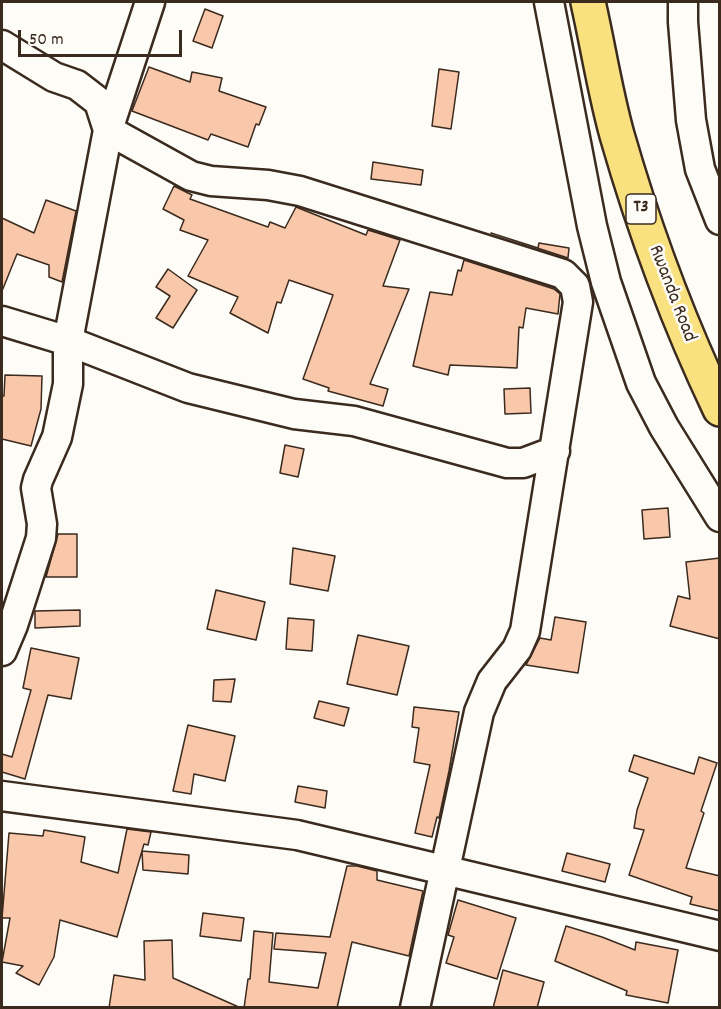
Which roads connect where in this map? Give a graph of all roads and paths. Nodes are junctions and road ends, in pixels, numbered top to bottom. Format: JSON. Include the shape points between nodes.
{"nodes":[{"id":1,"x":150,"y":2,"type":"edge"},
{"id":2,"x":549,"y":2,"type":"edge"},
{"id":3,"x":588,"y":2,"type":"edge"},
{"id":4,"x":683,"y":2,"type":"edge"},
{"id":5,"x":2,"y":45,"type":"edge"},
{"id":6,"x":108,"y":130,"type":"junction"},
{"id":7,"x":710,"y":166,"type":"edge"},
{"id":8,"x":720,"y":220,"type":"edge"},
{"id":9,"x":2,"y":321,"type":"edge"},
{"id":10,"x":68,"y":341,"type":"junction"},
{"id":11,"x":720,"y":409,"type":"edge"},
{"id":12,"x":555,"y":451,"type":"junction"},
{"id":13,"x":720,"y":517,"type":"edge"},
{"id":14,"x":2,"y":651,"type":"edge"},
{"id":15,"x":2,"y":796,"type":"edge"},
{"id":16,"x":445,"y":871,"type":"junction"},
{"id":17,"x":720,"y":936,"type":"edge"},
{"id":18,"x":415,"y":1008,"type":"edge"}],
"edges":[{"from":1,"to":6,"type":"street"},
{"from":2,"to":13,"type":"street","via":[[606,282],[641,383]]},
{"from":3,"to":11,"type":"highway","name":"Rwanda Road","number":"T3","via":[[617,133],[652,244],[692,350]]},
{"from":4,"to":7,"type":"street","via":[[690,120]]},
{"from":5,"to":6,"type":"street","via":[[54,77],[78,85],[99,102]]},
{"from":6,"to":10,"type":"street"},
{"from":6,"to":12,"type":"street","via":[[191,176],[300,191],[563,274],[574,286],[578,302]]},
{"from":7,"to":8,"type":"street"},
{"from":9,"to":10,"type":"street"},
{"from":10,"to":12,"type":"street","via":[[188,388],[294,414],[354,421],[507,463],[523,463]]},
{"from":10,"to":14,"type":"street","via":[[68,384],[57,437],[36,488],[41,538]]},
{"from":12,"to":16,"type":"street","via":[[525,631],[517,650],[492,681],[479,712]]},
{"from":15,"to":16,"type":"street","via":[[297,835]]},
{"from":16,"to":17,"type":"street"},
{"from":16,"to":18,"type":"street"}]}
